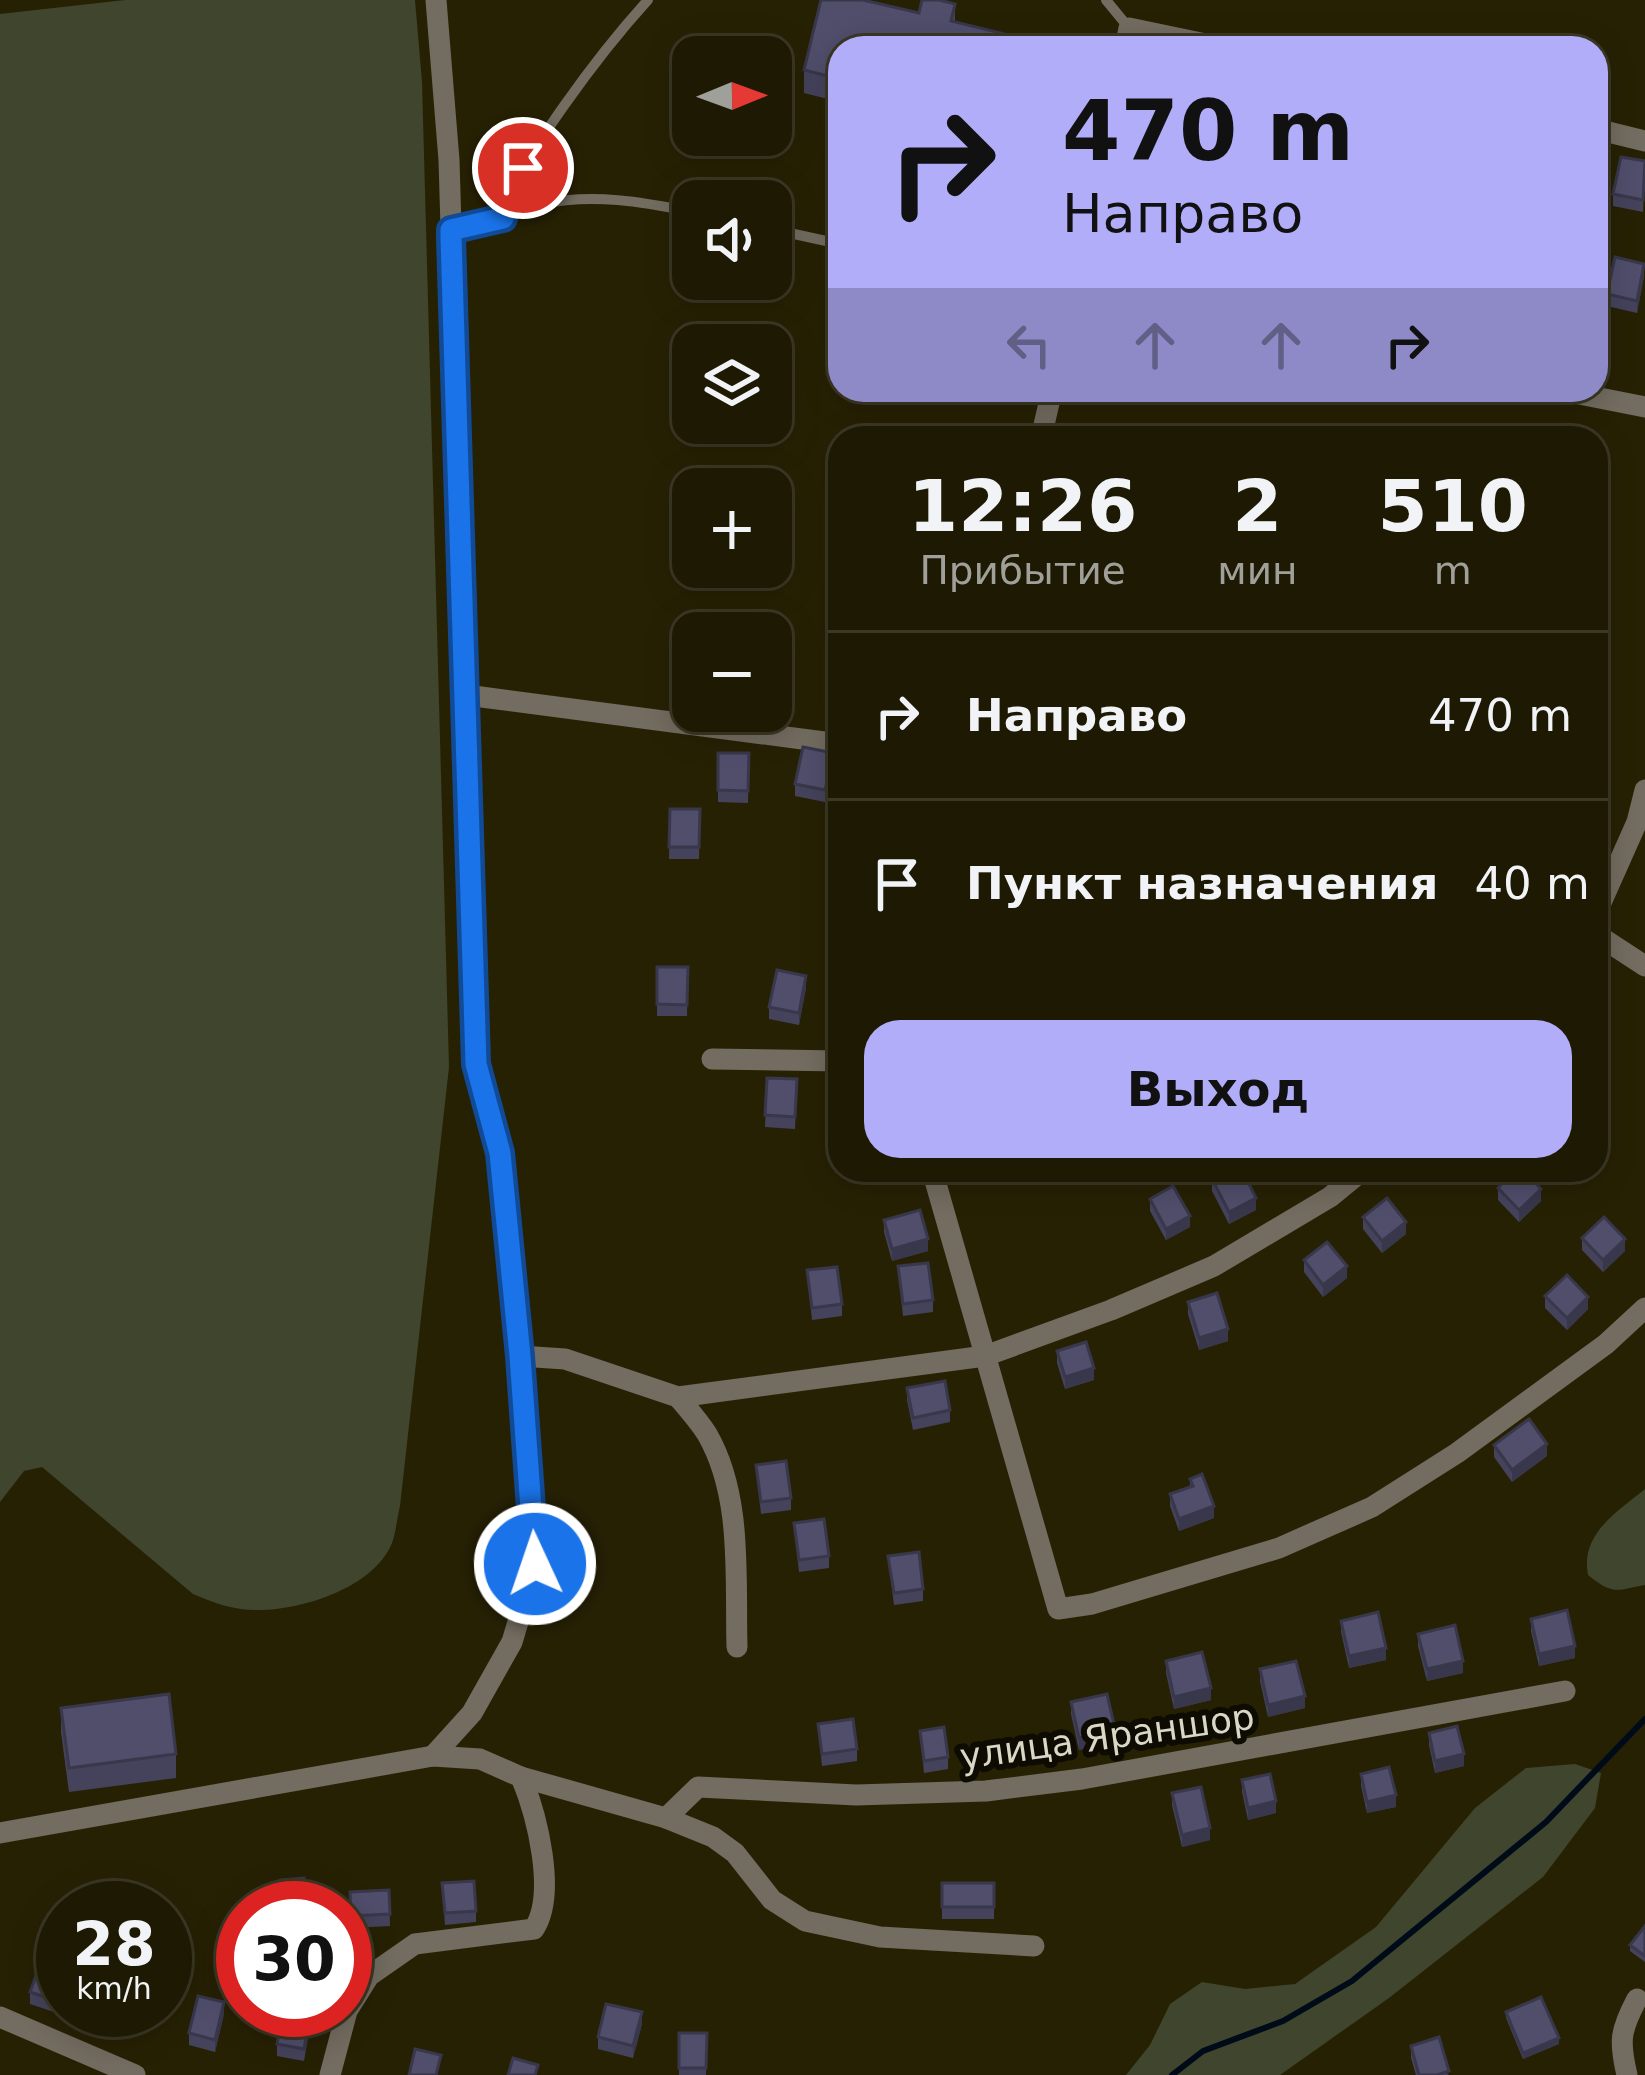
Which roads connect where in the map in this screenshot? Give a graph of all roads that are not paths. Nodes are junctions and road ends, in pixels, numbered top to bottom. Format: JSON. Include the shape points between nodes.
{"nodes":[{"id":1,"x":436,"y":0,"type":"edge"},
{"id":2,"x":648,"y":0,"type":"edge"},
{"id":3,"x":1106,"y":0,"type":"edge"},
{"id":4,"x":1126,"y":36,"type":"edge"},
{"id":5,"x":1608,"y":132,"type":"edge"},
{"id":6,"x":1645,"y":141,"type":"edge"},
{"id":7,"x":672,"y":208,"type":"edge"},
{"id":8,"x":503,"y":218,"type":"junction"},
{"id":9,"x":451,"y":230,"type":"junction"},
{"id":10,"x":792,"y":234,"type":"edge"},
{"id":11,"x":828,"y":241,"type":"edge"},
{"id":12,"x":1608,"y":400,"type":"edge"},
{"id":13,"x":1645,"y":407,"type":"edge"},
{"id":14,"x":466,"y":694,"type":"junction"},
{"id":15,"x":828,"y":742,"type":"edge"},
{"id":16,"x":1645,"y":790,"type":"edge"},
{"id":17,"x":1608,"y":887,"type":"edge"},
{"id":18,"x":1608,"y":942,"type":"edge"},
{"id":19,"x":1645,"y":966,"type":"edge"},
{"id":20,"x":712,"y":1059,"type":"dead end"},
{"id":21,"x":828,"y":1061,"type":"edge"},
{"id":22,"x":935,"y":1182,"type":"edge"},
{"id":23,"x":1348,"y":1182,"type":"edge"},
{"id":24,"x":1645,"y":1308,"type":"edge"},
{"id":25,"x":520,"y":1356,"type":"junction"},
{"id":26,"x":985,"y":1356,"type":"junction"},
{"id":27,"x":678,"y":1397,"type":"junction"},
{"id":28,"x":737,"y":1647,"type":"dead end"},
{"id":29,"x":1565,"y":1691,"type":"dead end"},
{"id":30,"x":433,"y":1756,"type":"junction"},
{"id":31,"x":521,"y":1777,"type":"junction"},
{"id":32,"x":666,"y":1818,"type":"junction"},
{"id":33,"x":0,"y":1833,"type":"edge"},
{"id":34,"x":1034,"y":1946,"type":"dead end"},
{"id":35,"x":1637,"y":1999,"type":"dead end"},
{"id":36,"x":0,"y":2017,"type":"edge"},
{"id":37,"x":134,"y":2075,"type":"edge"},
{"id":38,"x":330,"y":2075,"type":"edge"},
{"id":39,"x":1628,"y":2075,"type":"edge"}],
"edges":[{"from":1,"to":9,"type":"street"},
{"from":2,"to":8,"type":"lane","via":[[523,168]]},
{"from":3,"to":4,"type":"lane"},
{"from":5,"to":6,"type":"street"},
{"from":7,"to":8,"type":"lane","via":[[582,198]]},
{"from":8,"to":9,"type":"lane"},
{"from":9,"to":14,"type":"street"},
{"from":10,"to":11,"type":"lane"},
{"from":12,"to":13,"type":"street"},
{"from":14,"to":15,"type":"street"},
{"from":14,"to":25,"type":"street","via":[[476,1064],[500,1153]]},
{"from":16,"to":17,"type":"street"},
{"from":18,"to":19,"type":"street"},
{"from":20,"to":21,"type":"street"},
{"from":22,"to":26,"type":"street"},
{"from":23,"to":26,"type":"street","via":[[1214,1266]]},
{"from":24,"to":26,"type":"street","via":[[1606,1344],[1372,1507],[1279,1548],[1058,1609]]},
{"from":25,"to":27,"type":"street","via":[[565,1359]]},
{"from":25,"to":30,"type":"street","via":[[535,1564],[512,1642],[472,1714]]},
{"from":26,"to":27,"type":"street"},
{"from":27,"to":28,"type":"street","via":[[722,1467],[734,1524]]},
{"from":29,"to":32,"type":"street","name":"улица Яраншор","via":[[986,1792],[698,1787]]},
{"from":30,"to":31,"type":"street","via":[[480,1760]]},
{"from":30,"to":33,"type":"street"},
{"from":31,"to":32,"type":"street"},
{"from":31,"to":38,"type":"street","via":[[542,1850],[534,1930],[415,1944],[369,1976],[347,2011]]},
{"from":32,"to":34,"type":"street","via":[[735,1853],[772,1900],[805,1921],[880,1937]]},
{"from":35,"to":39,"type":"street","via":[[1619,2049]]},
{"from":36,"to":37,"type":"street"}]}
